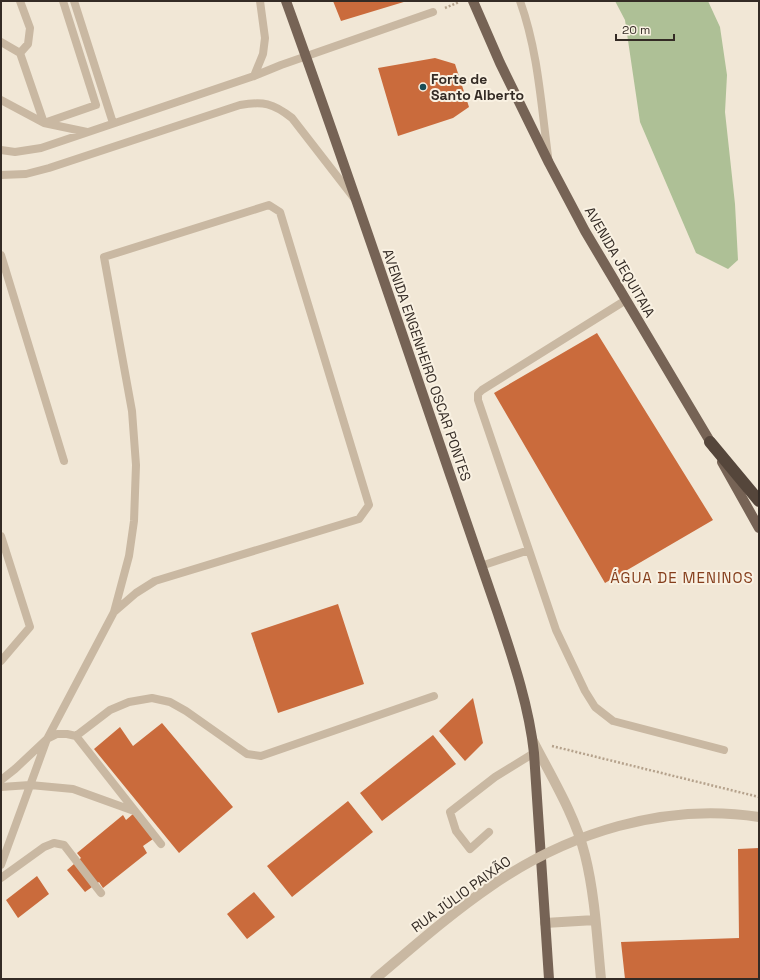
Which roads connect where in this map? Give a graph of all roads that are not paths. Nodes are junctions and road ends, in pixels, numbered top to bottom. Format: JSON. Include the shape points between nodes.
{"nodes":[{"id":1,"x":20,"y":1,"type":"edge"},
{"id":2,"x":62,"y":1,"type":"edge"},
{"id":3,"x":74,"y":1,"type":"edge"},
{"id":4,"x":260,"y":1,"type":"edge"},
{"id":5,"x":286,"y":1,"type":"edge"},
{"id":6,"x":474,"y":1,"type":"edge"},
{"id":7,"x":520,"y":1,"type":"edge"},
{"id":8,"x":433,"y":12,"type":"road end"},
{"id":9,"x":1,"y":42,"type":"edge"},
{"id":10,"x":20,"y":53,"type":"junction"},
{"id":11,"x":306,"y":56,"type":"junction"},
{"id":12,"x":254,"y":76,"type":"junction"},
{"id":13,"x":1,"y":100,"type":"edge"},
{"id":14,"x":44,"y":123,"type":"junction"},
{"id":15,"x":113,"y":124,"type":"junction"},
{"id":16,"x":88,"y":132,"type":"junction"},
{"id":17,"x":1,"y":150,"type":"edge"},
{"id":18,"x":549,"y":163,"type":"junction"},
{"id":19,"x":1,"y":175,"type":"edge"},
{"id":20,"x":357,"y":202,"type":"junction"},
{"id":21,"x":1,"y":256,"type":"edge"},
{"id":22,"x":626,"y":300,"type":"junction"},
{"id":23,"x":710,"y":442,"type":"junction"},
{"id":24,"x":64,"y":461,"type":"dead end"},
{"id":25,"x":759,"y":501,"type":"edge"},
{"id":26,"x":759,"y":528,"type":"edge"},
{"id":27,"x":1,"y":536,"type":"edge"},
{"id":28,"x":529,"y":550,"type":"junction"},
{"id":29,"x":481,"y":566,"type":"junction"},
{"id":30,"x":114,"y":612,"type":"junction"},
{"id":31,"x":1,"y":661,"type":"edge"},
{"id":32,"x":434,"y":696,"type":"dead end"},
{"id":33,"x":76,"y":736,"type":"junction"},
{"id":34,"x":47,"y":739,"type":"junction"},
{"id":35,"x":533,"y":742,"type":"junction"},
{"id":36,"x":724,"y":750,"type":"dead end"},
{"id":37,"x":534,"y":753,"type":"junction"},
{"id":38,"x":1,"y":780,"type":"edge"},
{"id":39,"x":30,"y":785,"type":"junction"},
{"id":40,"x":1,"y":788,"type":"edge"},
{"id":41,"x":135,"y":811,"type":"junction"},
{"id":42,"x":759,"y":817,"type":"edge"},
{"id":43,"x":489,"y":832,"type":"dead end"},
{"id":44,"x":161,"y":844,"type":"dead end"},
{"id":45,"x":1,"y":865,"type":"edge"},
{"id":46,"x":1,"y":878,"type":"edge"},
{"id":47,"x":101,"y":893,"type":"dead end"},
{"id":48,"x":595,"y":920,"type":"junction"},
{"id":49,"x":545,"y":923,"type":"junction"},
{"id":50,"x":375,"y":979,"type":"edge"},
{"id":51,"x":549,"y":979,"type":"edge"},
{"id":52,"x":601,"y":979,"type":"edge"}],
"edges":[{"from":1,"to":10,"type":"lane","via":[[30,28],[28,44]]},
{"from":2,"to":14,"type":"lane","via":[[96,105]]},
{"from":3,"to":15,"type":"lane"},
{"from":4,"to":12,"type":"lane","via":[[265,38],[263,54]]},
{"from":5,"to":11,"type":"main road","name":"AVENIDA ENGENHEIRO OSCAR PONTES"},
{"from":6,"to":18,"type":"main road","name":"AVENIDA JEQUITAIA","via":[[500,63]]},
{"from":7,"to":18,"type":"lane","via":[[536,60]]},
{"from":8,"to":11,"type":"lane"},
{"from":9,"to":10,"type":"lane"},
{"from":10,"to":14,"type":"lane"},
{"from":11,"to":12,"type":"lane"},
{"from":11,"to":20,"type":"main road","name":"AVENIDA ENGENHEIRO OSCAR PONTES"},
{"from":12,"to":15,"type":"lane"},
{"from":13,"to":14,"type":"lane"},
{"from":14,"to":16,"type":"lane"},
{"from":15,"to":16,"type":"lane"},
{"from":16,"to":17,"type":"lane","via":[[41,148],[15,152]]},
{"from":18,"to":22,"type":"main road","name":"AVENIDA JEQUITAIA"},
{"from":19,"to":20,"type":"lane","via":[[26,174],[49,168],[240,105],[256,102],[281,109],[292,118]]},
{"from":20,"to":29,"type":"main road","name":"AVENIDA ENGENHEIRO OSCAR PONTES"},
{"from":21,"to":24,"type":"lane"},
{"from":22,"to":23,"type":"main road","name":"AVENIDA JEQUITAIA"},
{"from":22,"to":28,"type":"lane","via":[[478,394]]},
{"from":23,"to":25,"type":"highway"},
{"from":23,"to":26,"type":"main road","name":"AVENIDA JEQUITAIA"},
{"from":27,"to":31,"type":"lane","via":[[30,627]]},
{"from":28,"to":29,"type":"lane"},
{"from":28,"to":36,"type":"lane","via":[[556,630],[585,692],[595,707],[613,721]]},
{"from":29,"to":35,"type":"main road","name":"AVENIDA ENGENHEIRO OSCAR PONTES","via":[[510,650]]},
{"from":30,"to":30,"type":"lane","via":[[155,581],[359,519],[369,505],[280,212],[269,205],[104,257],[132,411],[136,465],[129,556]]},
{"from":30,"to":34,"type":"lane"},
{"from":32,"to":33,"type":"lane","via":[[261,756],[247,754],[170,702],[152,698],[129,702],[110,710]]},
{"from":33,"to":34,"type":"lane","via":[[57,734]]},
{"from":33,"to":41,"type":"lane"},
{"from":34,"to":38,"type":"lane"},
{"from":34,"to":39,"type":"lane"},
{"from":35,"to":37,"type":"main road","name":"AVENIDA ENGENHEIRO OSCAR PONTES"},
{"from":35,"to":48,"type":"street","name":"AVENIDA ENGENHEIRO OSCAR PONTES","via":[[578,834],[588,870]]},
{"from":37,"to":43,"type":"lane","via":[[495,777],[450,812],[456,831],[470,850]]},
{"from":37,"to":49,"type":"main road","name":"AVENIDA ENGENHEIRO OSCAR PONTES"},
{"from":39,"to":40,"type":"lane"},
{"from":39,"to":41,"type":"lane","via":[[73,789]]},
{"from":39,"to":45,"type":"lane"},
{"from":41,"to":44,"type":"lane"},
{"from":42,"to":50,"type":"street","name":"RUA JÚLIO PAIXÃO","bridge":true,"via":[[713,813],[672,815],[603,829],[562,845],[491,886]]},
{"from":46,"to":47,"type":"lane","via":[[44,847],[64,845]]},
{"from":48,"to":49,"type":"street"},
{"from":48,"to":52,"type":"street","name":"AVENIDA ENGENHEIRO OSCAR PONTES"},
{"from":49,"to":51,"type":"main road","name":"AVENIDA ENGENHEIRO OSCAR PONTES"}]}
